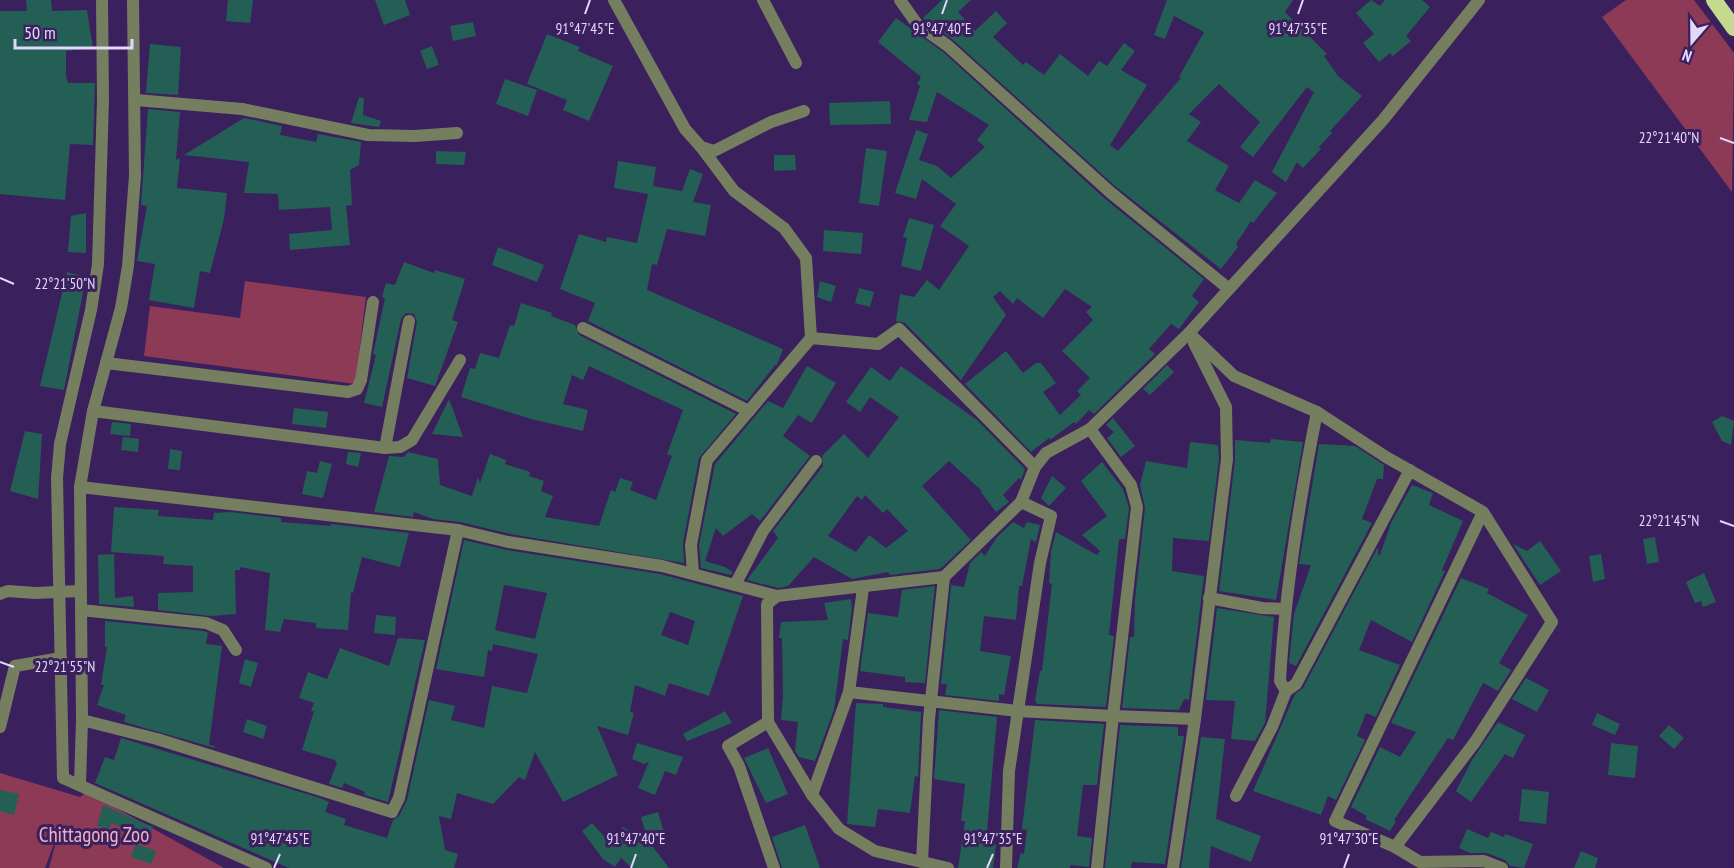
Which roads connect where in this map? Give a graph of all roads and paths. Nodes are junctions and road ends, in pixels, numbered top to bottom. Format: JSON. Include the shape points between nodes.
{"nodes":[{"id":1,"x":102,"y":0,"type":"edge"},
{"id":2,"x":133,"y":0,"type":"edge"},
{"id":3,"x":614,"y":0,"type":"edge"},
{"id":4,"x":763,"y":0,"type":"edge"},
{"id":5,"x":900,"y":0,"type":"edge"},
{"id":6,"x":1479,"y":0,"type":"edge"},
{"id":7,"x":1714,"y":0,"type":"edge"},
{"id":8,"x":1734,"y":28,"type":"edge"},
{"id":9,"x":796,"y":63,"type":"dead end"},
{"id":10,"x":136,"y":99,"type":"junction"},
{"id":11,"x":804,"y":111,"type":"dead end"},
{"id":12,"x":457,"y":133,"type":"dead end"},
{"id":13,"x":701,"y":147,"type":"junction"},
{"id":14,"x":1229,"y":289,"type":"junction"},
{"id":15,"x":373,"y":302,"type":"dead end"},
{"id":16,"x":409,"y":321,"type":"dead end"},
{"id":17,"x":583,"y":328,"type":"dead end"},
{"id":18,"x":1189,"y":333,"type":"junction"},
{"id":19,"x":811,"y":338,"type":"junction"},
{"id":20,"x":460,"y":360,"type":"dead end"},
{"id":21,"x":106,"y":363,"type":"junction"},
{"id":22,"x":93,"y":411,"type":"junction"},
{"id":23,"x":749,"y":411,"type":"junction"},
{"id":24,"x":1317,"y":412,"type":"junction"},
{"id":25,"x":1090,"y":429,"type":"junction"},
{"id":26,"x":385,"y":448,"type":"junction"},
{"id":27,"x":816,"y":461,"type":"dead end"},
{"id":28,"x":1035,"y":466,"type":"junction"},
{"id":29,"x":1410,"y":470,"type":"junction"},
{"id":30,"x":80,"y":487,"type":"junction"},
{"id":31,"x":1021,"y":502,"type":"junction"},
{"id":32,"x":1483,"y":512,"type":"junction"},
{"id":33,"x":458,"y":530,"type":"junction"},
{"id":34,"x":693,"y":574,"type":"junction"},
{"id":35,"x":944,"y":577,"type":"junction"},
{"id":36,"x":735,"y":585,"type":"junction"},
{"id":37,"x":863,"y":588,"type":"junction"},
{"id":38,"x":59,"y":591,"type":"junction"},
{"id":39,"x":80,"y":591,"type":"junction"},
{"id":40,"x":0,"y":594,"type":"edge"},
{"id":41,"x":777,"y":596,"type":"junction"},
{"id":42,"x":1209,"y":598,"type":"junction"},
{"id":43,"x":1284,"y":609,"type":"junction"},
{"id":44,"x":81,"y":610,"type":"junction"},
{"id":45,"x":236,"y":650,"type":"dead end"},
{"id":46,"x":61,"y":658,"type":"junction"},
{"id":47,"x":1286,"y":691,"type":"junction"},
{"id":48,"x":849,"y":692,"type":"junction"},
{"id":49,"x":931,"y":702,"type":"junction"},
{"id":50,"x":1018,"y":711,"type":"junction"},
{"id":51,"x":1113,"y":716,"type":"junction"},
{"id":52,"x":1195,"y":719,"type":"junction"},
{"id":53,"x":82,"y":720,"type":"junction"},
{"id":54,"x":768,"y":722,"type":"junction"},
{"id":55,"x":0,"y":727,"type":"edge"},
{"id":56,"x":80,"y":784,"type":"junction"},
{"id":57,"x":812,"y":795,"type":"junction"},
{"id":58,"x":1236,"y":796,"type":"dead end"},
{"id":59,"x":1395,"y":847,"type":"junction"},
{"id":60,"x":922,"y":862,"type":"junction"},
{"id":61,"x":266,"y":868,"type":"edge"},
{"id":62,"x":774,"y":868,"type":"edge"},
{"id":63,"x":948,"y":868,"type":"edge"},
{"id":64,"x":1006,"y":868,"type":"edge"},
{"id":65,"x":1097,"y":868,"type":"edge"},
{"id":66,"x":1173,"y":868,"type":"edge"},
{"id":67,"x":1503,"y":868,"type":"edge"}],
"edges":[{"from":1,"to":38,"type":"street","via":[[98,264],[60,444]]},
{"from":2,"to":10,"type":"street"},
{"from":3,"to":13,"type":"street","via":[[685,129]]},
{"from":4,"to":9,"type":"street"},
{"from":5,"to":14,"type":"street","via":[[917,24],[948,46],[1110,192]]},
{"from":6,"to":14,"type":"street","via":[[1383,120]]},
{"from":7,"to":8,"type":"highway"},
{"from":10,"to":12,"type":"street","via":[[242,109],[368,135]]},
{"from":10,"to":21,"type":"street","via":[[128,266]]},
{"from":11,"to":13,"type":"street","via":[[771,122],[714,151]]},
{"from":13,"to":19,"type":"street","via":[[735,191],[784,228],[806,258]]},
{"from":14,"to":18,"type":"street"},
{"from":15,"to":21,"type":"street","via":[[361,380],[357,389],[348,392]]},
{"from":16,"to":26,"type":"street"},
{"from":17,"to":23,"type":"street"},
{"from":18,"to":24,"type":"street","via":[[1234,376]]},
{"from":18,"to":25,"type":"street"},
{"from":18,"to":42,"type":"street","via":[[1226,407],[1227,459]]},
{"from":19,"to":23,"type":"street"},
{"from":19,"to":28,"type":"street","via":[[878,344],[898,329]]},
{"from":20,"to":26,"type":"street","via":[[412,440],[400,447]]},
{"from":21,"to":22,"type":"street"},
{"from":22,"to":26,"type":"street"},
{"from":22,"to":30,"type":"street"},
{"from":23,"to":34,"type":"street","via":[[707,460],[691,544]]},
{"from":24,"to":29,"type":"street"},
{"from":24,"to":43,"type":"street","via":[[1298,506]]},
{"from":25,"to":28,"type":"street","via":[[1046,453]]},
{"from":25,"to":51,"type":"street","via":[[1131,485],[1137,507]]},
{"from":27,"to":36,"type":"street","via":[[763,531]]},
{"from":28,"to":31,"type":"street"},
{"from":29,"to":32,"type":"street"},
{"from":29,"to":47,"type":"street","via":[[1296,684]]},
{"from":30,"to":33,"type":"street"},
{"from":30,"to":39,"type":"street"},
{"from":31,"to":35,"type":"street"},
{"from":31,"to":50,"type":"street","via":[[1051,516],[1040,563]]},
{"from":32,"to":59,"type":"street","via":[[1551,622],[1475,742]]},
{"from":32,"to":59,"type":"street","via":[[1335,821]]},
{"from":33,"to":34,"type":"street"},
{"from":33,"to":53,"type":"street","via":[[408,764],[392,812],[157,739]]},
{"from":34,"to":36,"type":"street"},
{"from":35,"to":37,"type":"street"},
{"from":35,"to":49,"type":"street"},
{"from":36,"to":41,"type":"street"},
{"from":37,"to":41,"type":"street"},
{"from":37,"to":48,"type":"street"},
{"from":38,"to":39,"type":"street"},
{"from":38,"to":40,"type":"street"},
{"from":38,"to":46,"type":"street"},
{"from":39,"to":44,"type":"street"},
{"from":41,"to":54,"type":"street","via":[[767,604]]},
{"from":42,"to":43,"type":"street"},
{"from":42,"to":52,"type":"street"},
{"from":43,"to":47,"type":"street","via":[[1280,681]]},
{"from":44,"to":45,"type":"street","via":[[206,623],[223,630]]},
{"from":44,"to":53,"type":"street"},
{"from":46,"to":55,"type":"street","via":[[15,666]]},
{"from":46,"to":56,"type":"street","via":[[63,778]]},
{"from":47,"to":58,"type":"street"},
{"from":48,"to":49,"type":"street"},
{"from":48,"to":57,"type":"street"},
{"from":49,"to":50,"type":"street"},
{"from":49,"to":60,"type":"street"},
{"from":50,"to":51,"type":"street"},
{"from":50,"to":64,"type":"street","via":[[1009,771]]},
{"from":51,"to":52,"type":"street"},
{"from":51,"to":65,"type":"street"},
{"from":52,"to":66,"type":"street"},
{"from":53,"to":56,"type":"street"},
{"from":54,"to":57,"type":"street"},
{"from":54,"to":62,"type":"street","via":[[728,746],[739,766]]},
{"from":56,"to":61,"type":"street"},
{"from":57,"to":60,"type":"street","via":[[839,829],[875,851]]},
{"from":59,"to":67,"type":"street","via":[[1420,862],[1484,861]]},
{"from":60,"to":63,"type":"street"}]}
